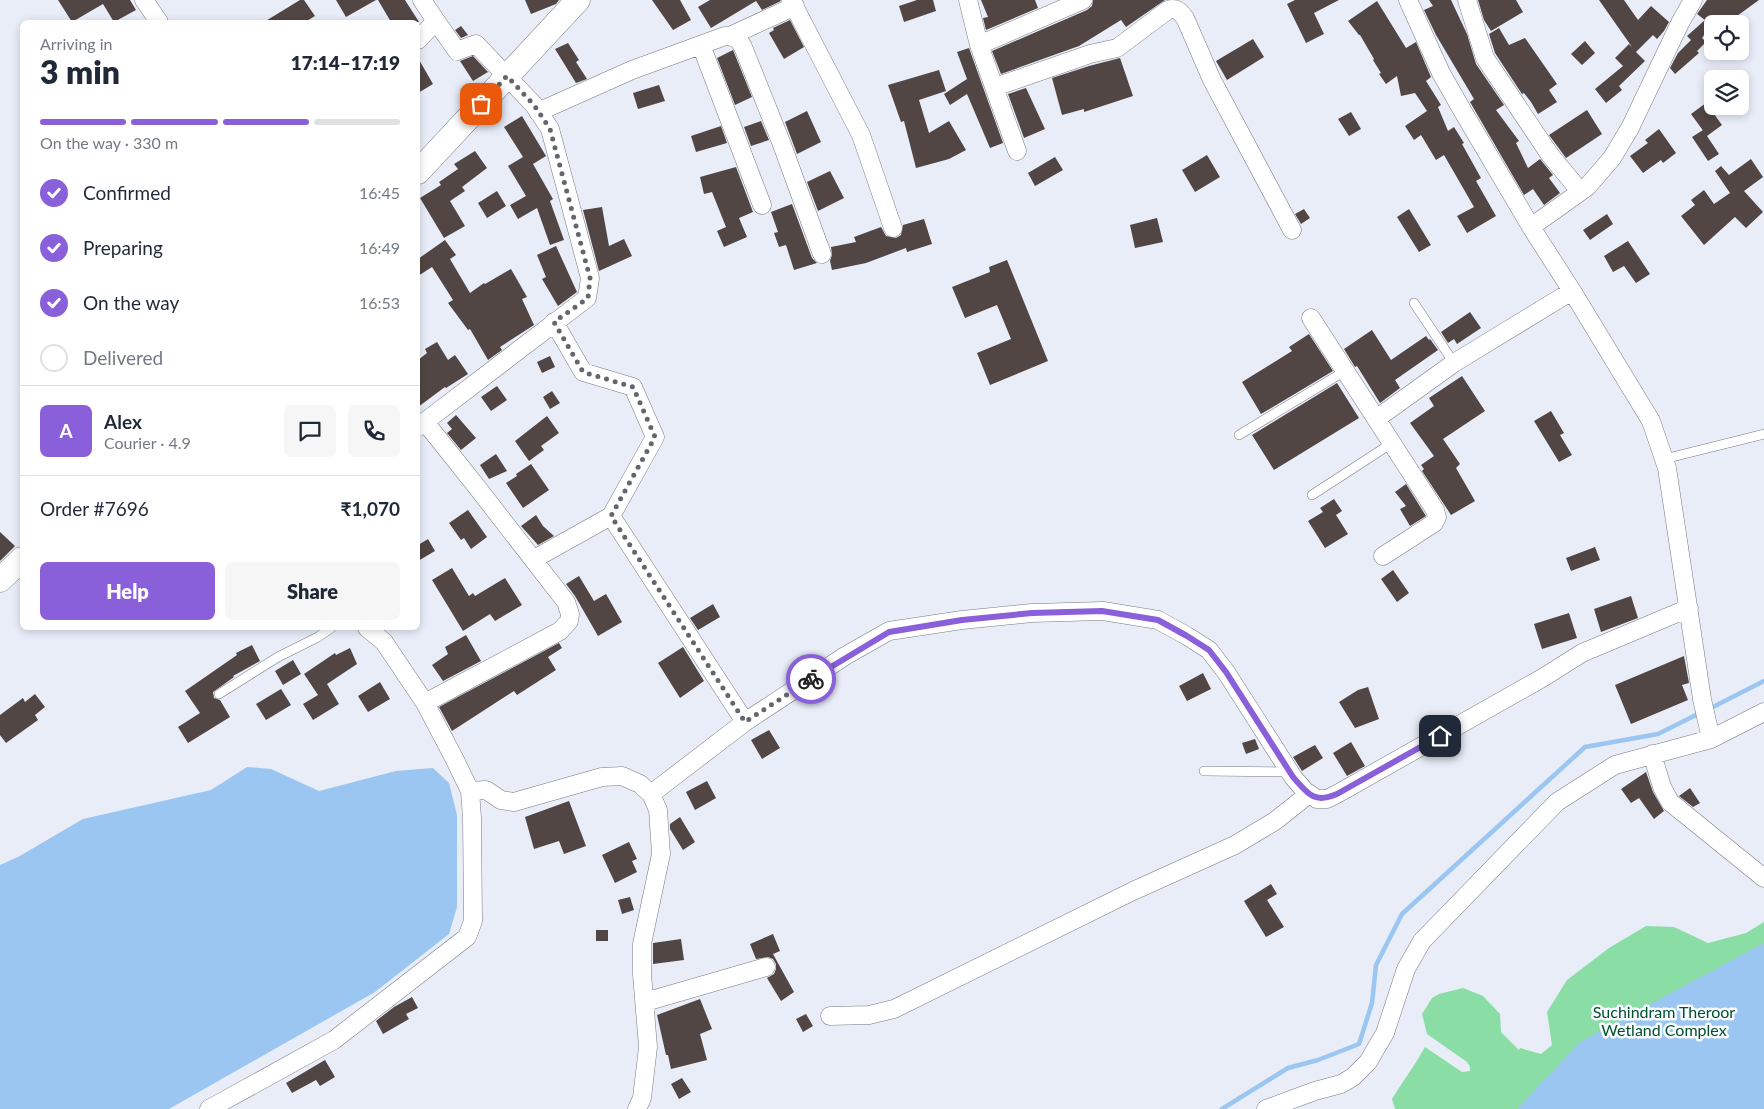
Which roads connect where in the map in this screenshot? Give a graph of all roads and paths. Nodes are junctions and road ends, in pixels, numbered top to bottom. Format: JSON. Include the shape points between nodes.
{"nodes":[{"id":1,"x":144,"y":0,"type":"edge"},
{"id":2,"x":422,"y":0,"type":"edge"},
{"id":3,"x":968,"y":0,"type":"edge"},
{"id":4,"x":1083,"y":0,"type":"edge"},
{"id":5,"x":1408,"y":0,"type":"edge"},
{"id":6,"x":1467,"y":0,"type":"edge"},
{"id":7,"x":1693,"y":0,"type":"edge"},
{"id":8,"x":793,"y":3,"type":"edge"},
{"id":9,"x":569,"y":4,"type":"edge"},
{"id":10,"x":158,"y":20,"type":"edge"},
{"id":11,"x":436,"y":21,"type":"junction"},
{"id":12,"x":730,"y":36,"type":"junction"},
{"id":13,"x":420,"y":38,"type":"edge"},
{"id":14,"x":701,"y":45,"type":"junction"},
{"id":15,"x":979,"y":45,"type":"junction"},
{"id":16,"x":507,"y":76,"type":"junction"},
{"id":17,"x":995,"y":87,"type":"junction"},
{"id":18,"x":538,"y":112,"type":"junction"},
{"id":19,"x":1017,"y":151,"type":"dead end"},
{"id":20,"x":420,"y":170,"type":"edge"},
{"id":21,"x":1580,"y":191,"type":"junction"},
{"id":22,"x":762,"y":205,"type":"dead end"},
{"id":23,"x":1530,"y":227,"type":"junction"},
{"id":24,"x":893,"y":228,"type":"dead end"},
{"id":25,"x":1292,"y":230,"type":"dead end"},
{"id":26,"x":822,"y":254,"type":"dead end"},
{"id":27,"x":1572,"y":291,"type":"junction"},
{"id":28,"x":1414,"y":303,"type":"dead end"},
{"id":29,"x":1311,"y":318,"type":"dead end"},
{"id":30,"x":554,"y":322,"type":"junction"},
{"id":31,"x":1454,"y":363,"type":"junction"},
{"id":32,"x":1345,"y":371,"type":"junction"},
{"id":33,"x":1376,"y":420,"type":"junction"},
{"id":34,"x":421,"y":425,"type":"edge"},
{"id":35,"x":1764,"y":434,"type":"edge"},
{"id":36,"x":1239,"y":435,"type":"dead end"},
{"id":37,"x":1392,"y":443,"type":"junction"},
{"id":38,"x":1664,"y":459,"type":"junction"},
{"id":39,"x":1312,"y":496,"type":"dead end"},
{"id":40,"x":611,"y":516,"type":"junction"},
{"id":41,"x":1383,"y":556,"type":"dead end"},
{"id":42,"x":534,"y":559,"type":"junction"},
{"id":43,"x":20,"y":561,"type":"edge"},
{"id":44,"x":0,"y":580,"type":"edge"},
{"id":45,"x":1689,"y":608,"type":"junction"},
{"id":46,"x":328,"y":630,"type":"edge"},
{"id":47,"x":369,"y":630,"type":"edge"},
{"id":48,"x":219,"y":694,"type":"dead end"},
{"id":49,"x":425,"y":703,"type":"junction"},
{"id":50,"x":1764,"y":712,"type":"edge"},
{"id":51,"x":745,"y":722,"type":"junction"},
{"id":52,"x":1708,"y":731,"type":"junction"},
{"id":53,"x":1652,"y":754,"type":"junction"},
{"id":54,"x":1204,"y":771,"type":"dead end"},
{"id":55,"x":1290,"y":772,"type":"junction"},
{"id":56,"x":470,"y":791,"type":"junction"},
{"id":57,"x":651,"y":794,"type":"junction"},
{"id":58,"x":1309,"y":794,"type":"junction"},
{"id":59,"x":1764,"y":878,"type":"edge"},
{"id":60,"x":766,"y":967,"type":"dead end"},
{"id":61,"x":645,"y":1002,"type":"junction"},
{"id":62,"x":830,"y":1016,"type":"dead end"},
{"id":63,"x":209,"y":1109,"type":"edge"},
{"id":64,"x":637,"y":1109,"type":"edge"},
{"id":65,"x":1266,"y":1109,"type":"edge"}],
"edges":[{"from":1,"to":10,"type":"street"},
{"from":2,"to":11,"type":"street"},
{"from":3,"to":15,"type":"street"},
{"from":4,"to":15,"type":"street"},
{"from":5,"to":23,"type":"street","via":[[1441,73]]},
{"from":6,"to":21,"type":"street","via":[[1485,58],[1550,155]]},
{"from":7,"to":21,"type":"street","via":[[1630,128],[1612,158]]},
{"from":8,"to":12,"type":"street"},
{"from":8,"to":24,"type":"street","via":[[861,135]]},
{"from":9,"to":16,"type":"main road"},
{"from":11,"to":13,"type":"street"},
{"from":11,"to":16,"type":"street","via":[[457,50],[476,44]]},
{"from":12,"to":14,"type":"street"},
{"from":12,"to":26,"type":"street","via":[[739,40],[743,47]]},
{"from":14,"to":18,"type":"street","via":[[632,70]]},
{"from":14,"to":22,"type":"street"},
{"from":15,"to":17,"type":"street"},
{"from":16,"to":18,"type":"street"},
{"from":16,"to":20,"type":"main road"},
{"from":17,"to":19,"type":"street"},
{"from":17,"to":25,"type":"street","via":[[1090,54],[1117,48],[1166,11],[1178,10],[1185,18],[1212,80]]},
{"from":18,"to":30,"type":"street","via":[[550,129],[590,278],[588,298]]},
{"from":21,"to":23,"type":"street"},
{"from":23,"to":27,"type":"street"},
{"from":27,"to":31,"type":"street"},
{"from":27,"to":38,"type":"street","via":[[1651,421]]},
{"from":28,"to":31,"type":"lane"},
{"from":29,"to":32,"type":"street"},
{"from":30,"to":34,"type":"street"},
{"from":30,"to":40,"type":"street","via":[[583,372],[633,387],[655,437]]},
{"from":31,"to":33,"type":"street"},
{"from":32,"to":33,"type":"street"},
{"from":32,"to":36,"type":"lane"},
{"from":33,"to":37,"type":"street"},
{"from":34,"to":42,"type":"street"},
{"from":35,"to":38,"type":"lane"},
{"from":37,"to":39,"type":"lane"},
{"from":37,"to":41,"type":"street","via":[[1437,517],[1434,523]]},
{"from":38,"to":45,"type":"street"},
{"from":40,"to":42,"type":"street"},
{"from":40,"to":51,"type":"street"},
{"from":42,"to":49,"type":"street","via":[[566,602],[570,614],[567,624],[560,631]]},
{"from":43,"to":44,"type":"main road"},
{"from":45,"to":52,"type":"street"},
{"from":45,"to":58,"type":"street","via":[[1582,653],[1327,799],[1317,799]]},
{"from":46,"to":48,"type":"lane"},
{"from":47,"to":49,"type":"street","via":[[384,642]]},
{"from":49,"to":56,"type":"street"},
{"from":50,"to":52,"type":"street"},
{"from":51,"to":55,"type":"street","via":[[845,656],[889,632],[1032,613],[1102,611],[1158,620],[1209,650]]},
{"from":51,"to":57,"type":"street"},
{"from":52,"to":53,"type":"street"},
{"from":53,"to":59,"type":"street","via":[[1670,802]]},
{"from":53,"to":65,"type":"street","via":[[1615,765],[1557,802],[1422,941],[1406,969],[1385,1034],[1368,1062],[1353,1076],[1341,1084],[1315,1090]]},
{"from":54,"to":55,"type":"lane"},
{"from":55,"to":58,"type":"street"},
{"from":56,"to":57,"type":"street","via":[[486,790],[501,800],[514,802],[602,776],[622,776],[640,784]]},
{"from":56,"to":63,"type":"street","via":[[473,921],[467,937],[334,1040]]},
{"from":57,"to":61,"type":"street","via":[[658,810],[661,854],[642,944]]},
{"from":58,"to":62,"type":"street","via":[[1274,822],[1236,845],[894,1009],[869,1015]]},
{"from":60,"to":61,"type":"street"},
{"from":61,"to":64,"type":"street","via":[[648,1047],[642,1098]]}]}
